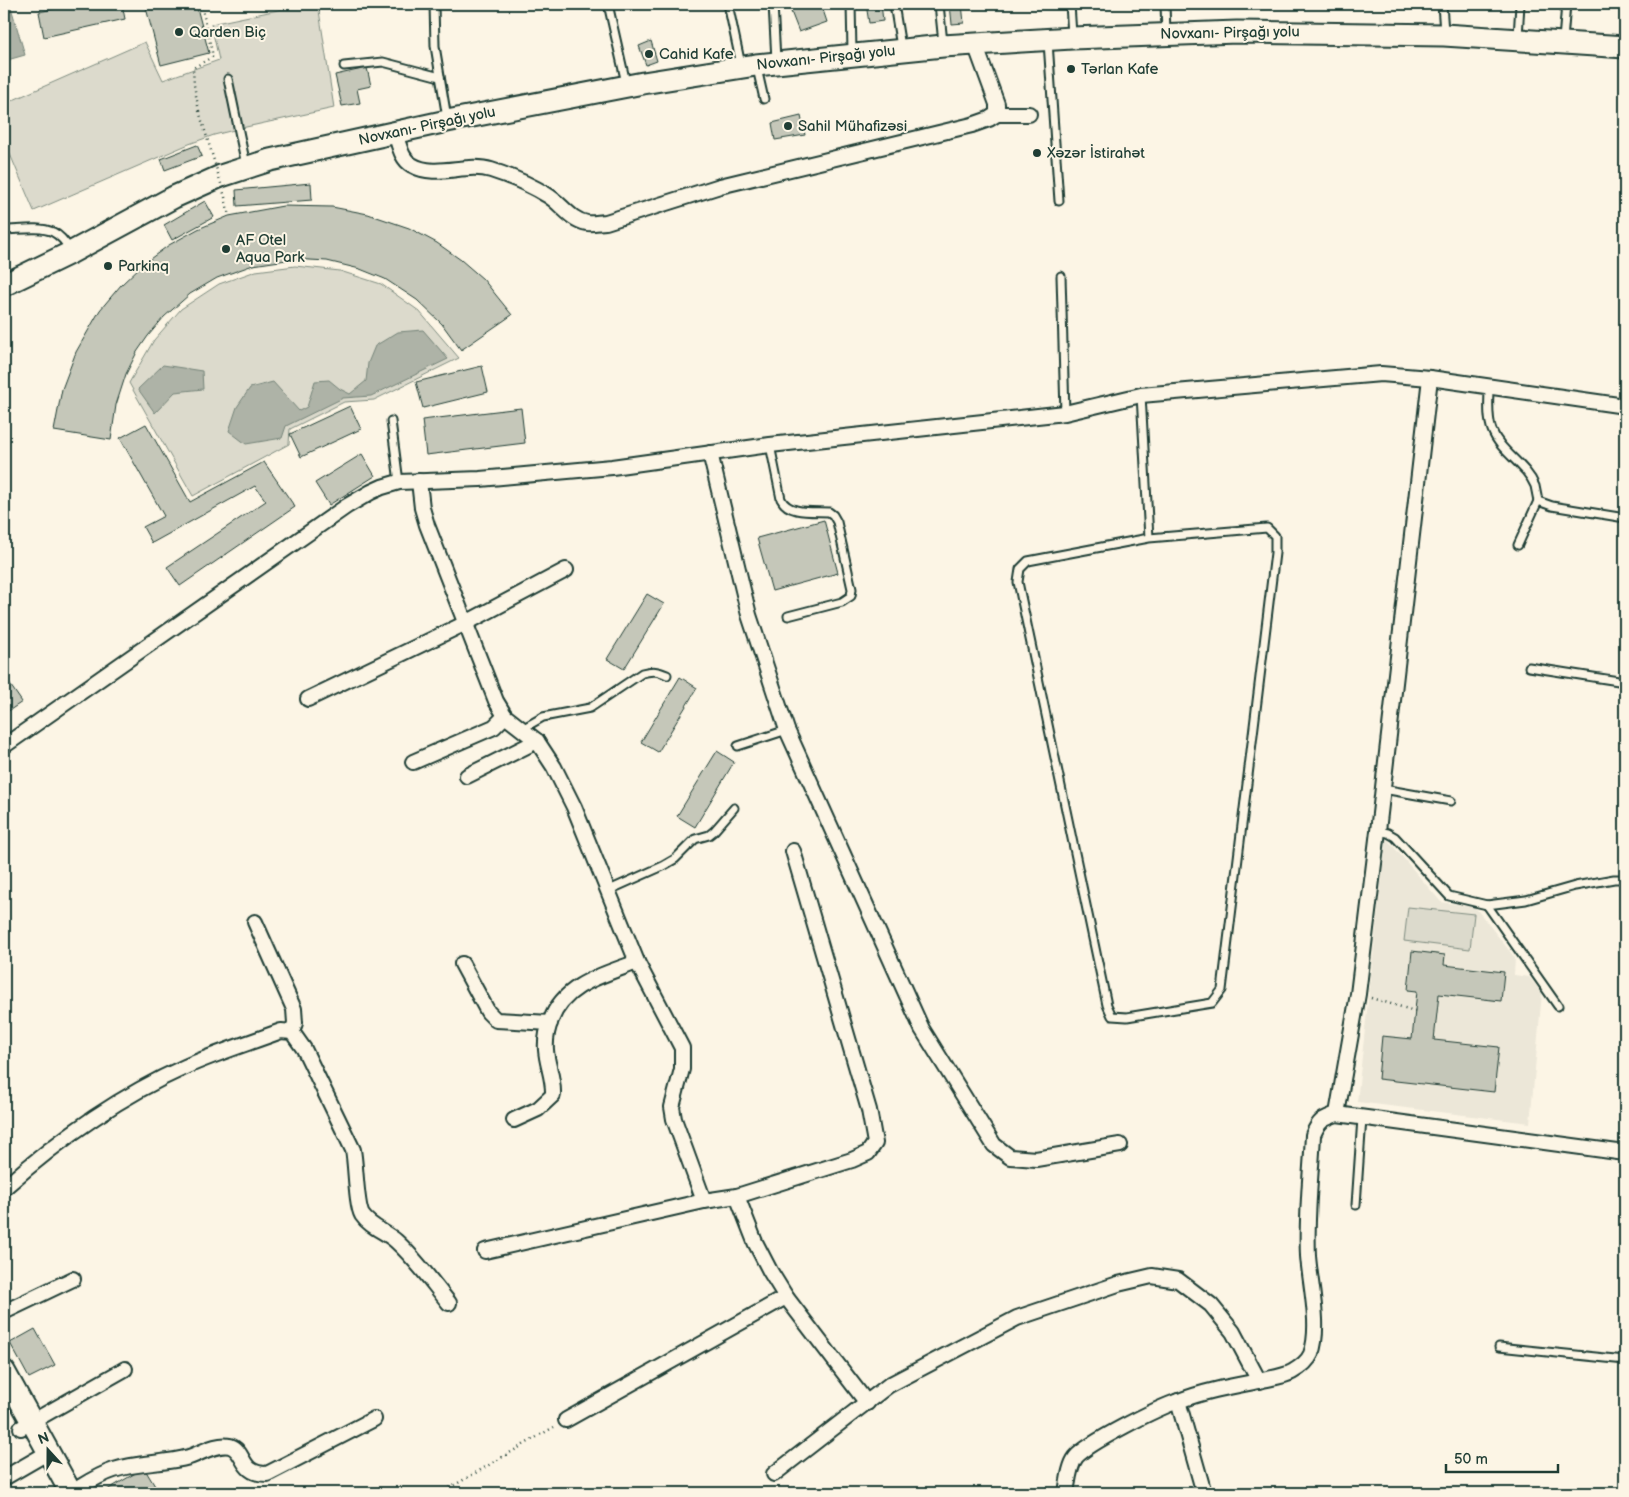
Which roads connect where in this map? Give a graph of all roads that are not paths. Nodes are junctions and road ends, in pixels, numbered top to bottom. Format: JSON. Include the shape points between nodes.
{"nodes":[{"id":1,"x":434,"y":4,"type":"edge"},
{"id":2,"x":608,"y":4,"type":"edge"},
{"id":3,"x":728,"y":4,"type":"edge"},
{"id":4,"x":773,"y":4,"type":"edge"},
{"id":5,"x":851,"y":4,"type":"edge"},
{"id":6,"x":894,"y":4,"type":"edge"},
{"id":7,"x":939,"y":4,"type":"edge"},
{"id":8,"x":1070,"y":4,"type":"edge"},
{"id":9,"x":1165,"y":4,"type":"edge"},
{"id":10,"x":1442,"y":4,"type":"edge"},
{"id":11,"x":1520,"y":4,"type":"edge"},
{"id":12,"x":1566,"y":4,"type":"edge"},
{"id":13,"x":1166,"y":34,"type":"junction"},
{"id":14,"x":1444,"y":35,"type":"junction"},
{"id":15,"x":1072,"y":38,"type":"junction"},
{"id":16,"x":1048,"y":39,"type":"junction"},
{"id":17,"x":1518,"y":40,"type":"junction"},
{"id":18,"x":1563,"y":43,"type":"junction"},
{"id":19,"x":975,"y":44,"type":"junction"},
{"id":20,"x":943,"y":46,"type":"junction"},
{"id":21,"x":1625,"y":46,"type":"edge"},
{"id":22,"x":901,"y":50,"type":"junction"},
{"id":23,"x":852,"y":55,"type":"junction"},
{"id":24,"x":758,"y":65,"type":"junction"},
{"id":25,"x":344,"y":66,"type":"dead end"},
{"id":26,"x":440,"y":77,"type":"junction"},
{"id":27,"x":228,"y":78,"type":"dead end"},
{"id":28,"x":626,"y":86,"type":"junction"},
{"id":29,"x":764,"y":99,"type":"dead end"},
{"id":30,"x":997,"y":114,"type":"junction"},
{"id":31,"x":1029,"y":114,"type":"dead end"},
{"id":32,"x":447,"y":121,"type":"junction"},
{"id":33,"x":395,"y":133,"type":"junction"},
{"id":34,"x":246,"y":167,"type":"junction"},
{"id":35,"x":1059,"y":201,"type":"dead end"},
{"id":36,"x":4,"y":230,"type":"edge"},
{"id":37,"x":72,"y":252,"type":"junction"},
{"id":38,"x":1061,"y":276,"type":"dead end"},
{"id":39,"x":4,"y":285,"type":"edge"},
{"id":40,"x":1430,"y":378,"type":"junction"},
{"id":41,"x":1489,"y":387,"type":"junction"},
{"id":42,"x":1141,"y":395,"type":"junction"},
{"id":43,"x":1625,"y":406,"type":"edge"},
{"id":44,"x":1065,"y":413,"type":"junction"},
{"id":45,"x":391,"y":421,"type":"dead end"},
{"id":46,"x":770,"y":445,"type":"junction"},
{"id":47,"x":710,"y":453,"type":"junction"},
{"id":48,"x":419,"y":481,"type":"junction"},
{"id":49,"x":400,"y":482,"type":"junction"},
{"id":50,"x":1538,"y":501,"type":"junction"},
{"id":51,"x":1625,"y":518,"type":"edge"},
{"id":52,"x":1149,"y":538,"type":"junction"},
{"id":53,"x":1518,"y":546,"type":"dead end"},
{"id":54,"x":566,"y":570,"type":"dead end"},
{"id":55,"x":788,"y":616,"type":"dead end"},
{"id":56,"x":466,"y":623,"type":"junction"},
{"id":57,"x":1528,"y":667,"type":"dead end"},
{"id":58,"x":667,"y":675,"type":"dead end"},
{"id":59,"x":1625,"y":682,"type":"edge"},
{"id":60,"x":308,"y":699,"type":"dead end"},
{"id":61,"x":505,"y":716,"type":"junction"},
{"id":62,"x":521,"y":729,"type":"junction"},
{"id":63,"x":787,"y":730,"type":"junction"},
{"id":64,"x":536,"y":742,"type":"junction"},
{"id":65,"x":4,"y":746,"type":"edge"},
{"id":66,"x":738,"y":746,"type":"dead end"},
{"id":67,"x":413,"y":762,"type":"dead end"},
{"id":68,"x":467,"y":776,"type":"dead end"},
{"id":69,"x":1383,"y":789,"type":"junction"},
{"id":70,"x":1451,"y":801,"type":"dead end"},
{"id":71,"x":734,"y":808,"type":"dead end"},
{"id":72,"x":1378,"y":831,"type":"junction"},
{"id":73,"x":793,"y":851,"type":"dead end"},
{"id":74,"x":1625,"y":878,"type":"edge"},
{"id":75,"x":607,"y":891,"type":"junction"},
{"id":76,"x":1487,"y":905,"type":"junction"},
{"id":77,"x":255,"y":922,"type":"dead end"},
{"id":78,"x":637,"y":962,"type":"junction"},
{"id":79,"x":462,"y":964,"type":"dead end"},
{"id":80,"x":1558,"y":1006,"type":"dead end"},
{"id":81,"x":550,"y":1023,"type":"junction"},
{"id":82,"x":292,"y":1032,"type":"junction"},
{"id":83,"x":1337,"y":1114,"type":"junction"},
{"id":84,"x":1362,"y":1118,"type":"junction"},
{"id":85,"x":514,"y":1120,"type":"dead end"},
{"id":86,"x":1120,"y":1145,"type":"dead end"},
{"id":87,"x":1625,"y":1153,"type":"edge"},
{"id":88,"x":4,"y":1188,"type":"edge"},
{"id":89,"x":737,"y":1196,"type":"junction"},
{"id":90,"x":704,"y":1202,"type":"junction"},
{"id":91,"x":1356,"y":1206,"type":"dead end"},
{"id":92,"x":485,"y":1251,"type":"dead end"},
{"id":93,"x":73,"y":1279,"type":"dead end"},
{"id":94,"x":786,"y":1297,"type":"junction"},
{"id":95,"x":448,"y":1303,"type":"dead end"},
{"id":96,"x":4,"y":1312,"type":"edge"},
{"id":97,"x":1499,"y":1347,"type":"dead end"},
{"id":98,"x":1625,"y":1360,"type":"edge"},
{"id":99,"x":126,"y":1369,"type":"dead end"},
{"id":100,"x":4,"y":1371,"type":"edge"},
{"id":101,"x":1259,"y":1381,"type":"junction"},
{"id":102,"x":4,"y":1398,"type":"edge"},
{"id":103,"x":1178,"y":1401,"type":"junction"},
{"id":104,"x":867,"y":1403,"type":"junction"},
{"id":105,"x":374,"y":1419,"type":"dead end"},
{"id":106,"x":566,"y":1420,"type":"road end"},
{"id":107,"x":26,"y":1425,"type":"junction"},
{"id":108,"x":43,"y":1455,"type":"junction"},
{"id":109,"x":774,"y":1474,"type":"dead end"},
{"id":110,"x":4,"y":1478,"type":"edge"},
{"id":111,"x":67,"y":1493,"type":"edge"},
{"id":112,"x":1066,"y":1493,"type":"edge"},
{"id":113,"x":1204,"y":1493,"type":"edge"}],
"edges":[{"from":1,"to":26,"type":"lane"},
{"from":2,"to":28,"type":"lane"},
{"from":3,"to":24,"type":"lane"},
{"from":4,"to":24,"type":"lane"},
{"from":5,"to":23,"type":"lane"},
{"from":6,"to":22,"type":"lane"},
{"from":7,"to":20,"type":"lane"},
{"from":8,"to":15,"type":"lane"},
{"from":9,"to":13,"type":"lane"},
{"from":10,"to":14,"type":"lane"},
{"from":11,"to":17,"type":"lane"},
{"from":12,"to":18,"type":"lane"},
{"from":13,"to":14,"type":"main road","name":"Novxanı- Pirşağı yolu"},
{"from":13,"to":15,"type":"main road","name":"Novxanı- Pirşağı yolu"},
{"from":14,"to":17,"type":"main road","name":"Novxanı- Pirşağı yolu"},
{"from":15,"to":16,"type":"main road","name":"Novxanı- Pirşağı yolu"},
{"from":16,"to":19,"type":"main road","name":"Novxanı- Pirşağı yolu"},
{"from":16,"to":35,"type":"lane"},
{"from":17,"to":18,"type":"main road","name":"Novxanı- Pirşağı yolu"},
{"from":18,"to":21,"type":"main road","name":"Novxanı- Pirşağı yolu"},
{"from":19,"to":20,"type":"main road","name":"Novxanı- Pirşağı yolu"},
{"from":19,"to":30,"type":"street","via":[[997,104]]},
{"from":20,"to":22,"type":"main road","name":"Novxanı- Pirşağı yolu"},
{"from":22,"to":23,"type":"main road","name":"Novxanı- Pirşağı yolu"},
{"from":23,"to":24,"type":"main road","name":"Novxanı- Pirşağı yolu"},
{"from":24,"to":28,"type":"main road","name":"Novxanı- Pirşağı yolu"},
{"from":24,"to":29,"type":"lane"},
{"from":25,"to":26,"type":"lane","via":[[384,62]]},
{"from":26,"to":32,"type":"lane"},
{"from":27,"to":34,"type":"lane"},
{"from":28,"to":32,"type":"main road","name":"Novxanı- Pirşağı yolu"},
{"from":30,"to":31,"type":"street"},
{"from":30,"to":33,"type":"street","via":[[972,125],[720,186],[606,222],[587,223],[573,217],[549,196],[530,185],[488,169],[425,171],[410,165],[403,158]]},
{"from":32,"to":33,"type":"main road","name":"Novxanı- Pirşağı yolu"},
{"from":33,"to":34,"type":"main road","name":"Novxanı- Pirşağı yolu"},
{"from":34,"to":37,"type":"main road","name":"Novxanı- Pirşağı yolu","via":[[174,196]]},
{"from":36,"to":37,"type":"lane","via":[[53,232]]},
{"from":37,"to":39,"type":"main road","name":"Novxanı- Pirşağı yolu"},
{"from":38,"to":44,"type":"lane"},
{"from":40,"to":41,"type":"street"},
{"from":40,"to":42,"type":"street","via":[[1381,374]]},
{"from":40,"to":69,"type":"street"},
{"from":41,"to":43,"type":"street"},
{"from":41,"to":50,"type":"lane","via":[[1491,428],[1496,439],[1524,469],[1534,485]]},
{"from":42,"to":44,"type":"street"},
{"from":42,"to":52,"type":"lane"},
{"from":44,"to":46,"type":"street"},
{"from":45,"to":49,"type":"lane"},
{"from":46,"to":47,"type":"street"},
{"from":46,"to":55,"type":"lane","via":[[784,506],[833,515],[852,590],[851,596],[842,602]]},
{"from":47,"to":48,"type":"street","via":[[582,470]]},
{"from":47,"to":63,"type":"street","via":[[749,615]]},
{"from":48,"to":49,"type":"street"},
{"from":48,"to":56,"type":"street","via":[[427,525]]},
{"from":49,"to":65,"type":"street","via":[[371,492],[347,506]]},
{"from":50,"to":51,"type":"lane"},
{"from":50,"to":53,"type":"lane"},
{"from":52,"to":52,"type":"lane","via":[[1028,561],[1020,569],[1018,582],[1106,1005],[1112,1016],[1127,1017],[1212,1003],[1222,990],[1275,553],[1274,536],[1268,528]]},
{"from":54,"to":56,"type":"street"},
{"from":56,"to":60,"type":"street"},
{"from":56,"to":61,"type":"street"},
{"from":57,"to":59,"type":"lane"},
{"from":58,"to":62,"type":"lane","via":[[650,670],[590,708],[542,717]]},
{"from":61,"to":62,"type":"street"},
{"from":61,"to":67,"type":"street","via":[[494,727]]},
{"from":62,"to":64,"type":"street"},
{"from":63,"to":66,"type":"lane"},
{"from":63,"to":86,"type":"street","via":[[922,1030],[994,1145],[1010,1157],[1036,1159]]},
{"from":64,"to":68,"type":"street"},
{"from":64,"to":75,"type":"street","via":[[554,767],[574,808]]},
{"from":69,"to":70,"type":"lane"},
{"from":69,"to":72,"type":"street"},
{"from":71,"to":75,"type":"lane","via":[[714,831],[695,839],[663,866]]},
{"from":72,"to":76,"type":"lane","via":[[1395,837],[1449,896]]},
{"from":72,"to":83,"type":"street","via":[[1358,994]]},
{"from":73,"to":89,"type":"street","via":[[869,1110],[875,1143],[868,1153],[852,1160]]},
{"from":74,"to":76,"type":"lane","via":[[1575,886],[1526,900]]},
{"from":75,"to":78,"type":"street"},
{"from":76,"to":80,"type":"lane"},
{"from":77,"to":82,"type":"street","via":[[294,1009]]},
{"from":78,"to":81,"type":"street","via":[[569,992],[555,1010]]},
{"from":78,"to":90,"type":"street","via":[[682,1048],[682,1069],[672,1107]]},
{"from":79,"to":81,"type":"street","via":[[488,1012],[496,1020]]},
{"from":81,"to":85,"type":"street","via":[[546,1050],[553,1095],[538,1109]]},
{"from":82,"to":88,"type":"street","via":[[281,1031],[185,1067],[137,1092],[98,1114]]},
{"from":82,"to":95,"type":"street","via":[[304,1049],[353,1150],[362,1214],[370,1224],[395,1240]]},
{"from":83,"to":84,"type":"street"},
{"from":83,"to":101,"type":"street","via":[[1319,1123],[1313,1135],[1307,1225],[1314,1309],[1311,1354],[1293,1372]]},
{"from":84,"to":87,"type":"street"},
{"from":84,"to":91,"type":"lane"},
{"from":89,"to":90,"type":"street"},
{"from":89,"to":94,"type":"street","via":[[755,1242]]},
{"from":90,"to":92,"type":"street"},
{"from":93,"to":96,"type":"street"},
{"from":94,"to":104,"type":"street"},
{"from":94,"to":106,"type":"street"},
{"from":97,"to":98,"type":"lane"},
{"from":99,"to":107,"type":"street"},
{"from":100,"to":107,"type":"main road"},
{"from":101,"to":103,"type":"street"},
{"from":101,"to":104,"type":"street","via":[[1233,1332],[1211,1305],[1178,1280],[1152,1276],[1017,1318],[889,1385]]},
{"from":102,"to":107,"type":"main road"},
{"from":103,"to":112,"type":"street","via":[[1087,1448],[1076,1458],[1070,1470]]},
{"from":103,"to":113,"type":"street"},
{"from":104,"to":109,"type":"street"},
{"from":105,"to":111,"type":"street","via":[[267,1474],[250,1470],[235,1449],[217,1447],[189,1457],[113,1470]]},
{"from":107,"to":108,"type":"main road"},
{"from":108,"to":110,"type":"street"},
{"from":108,"to":111,"type":"main road"}]}
